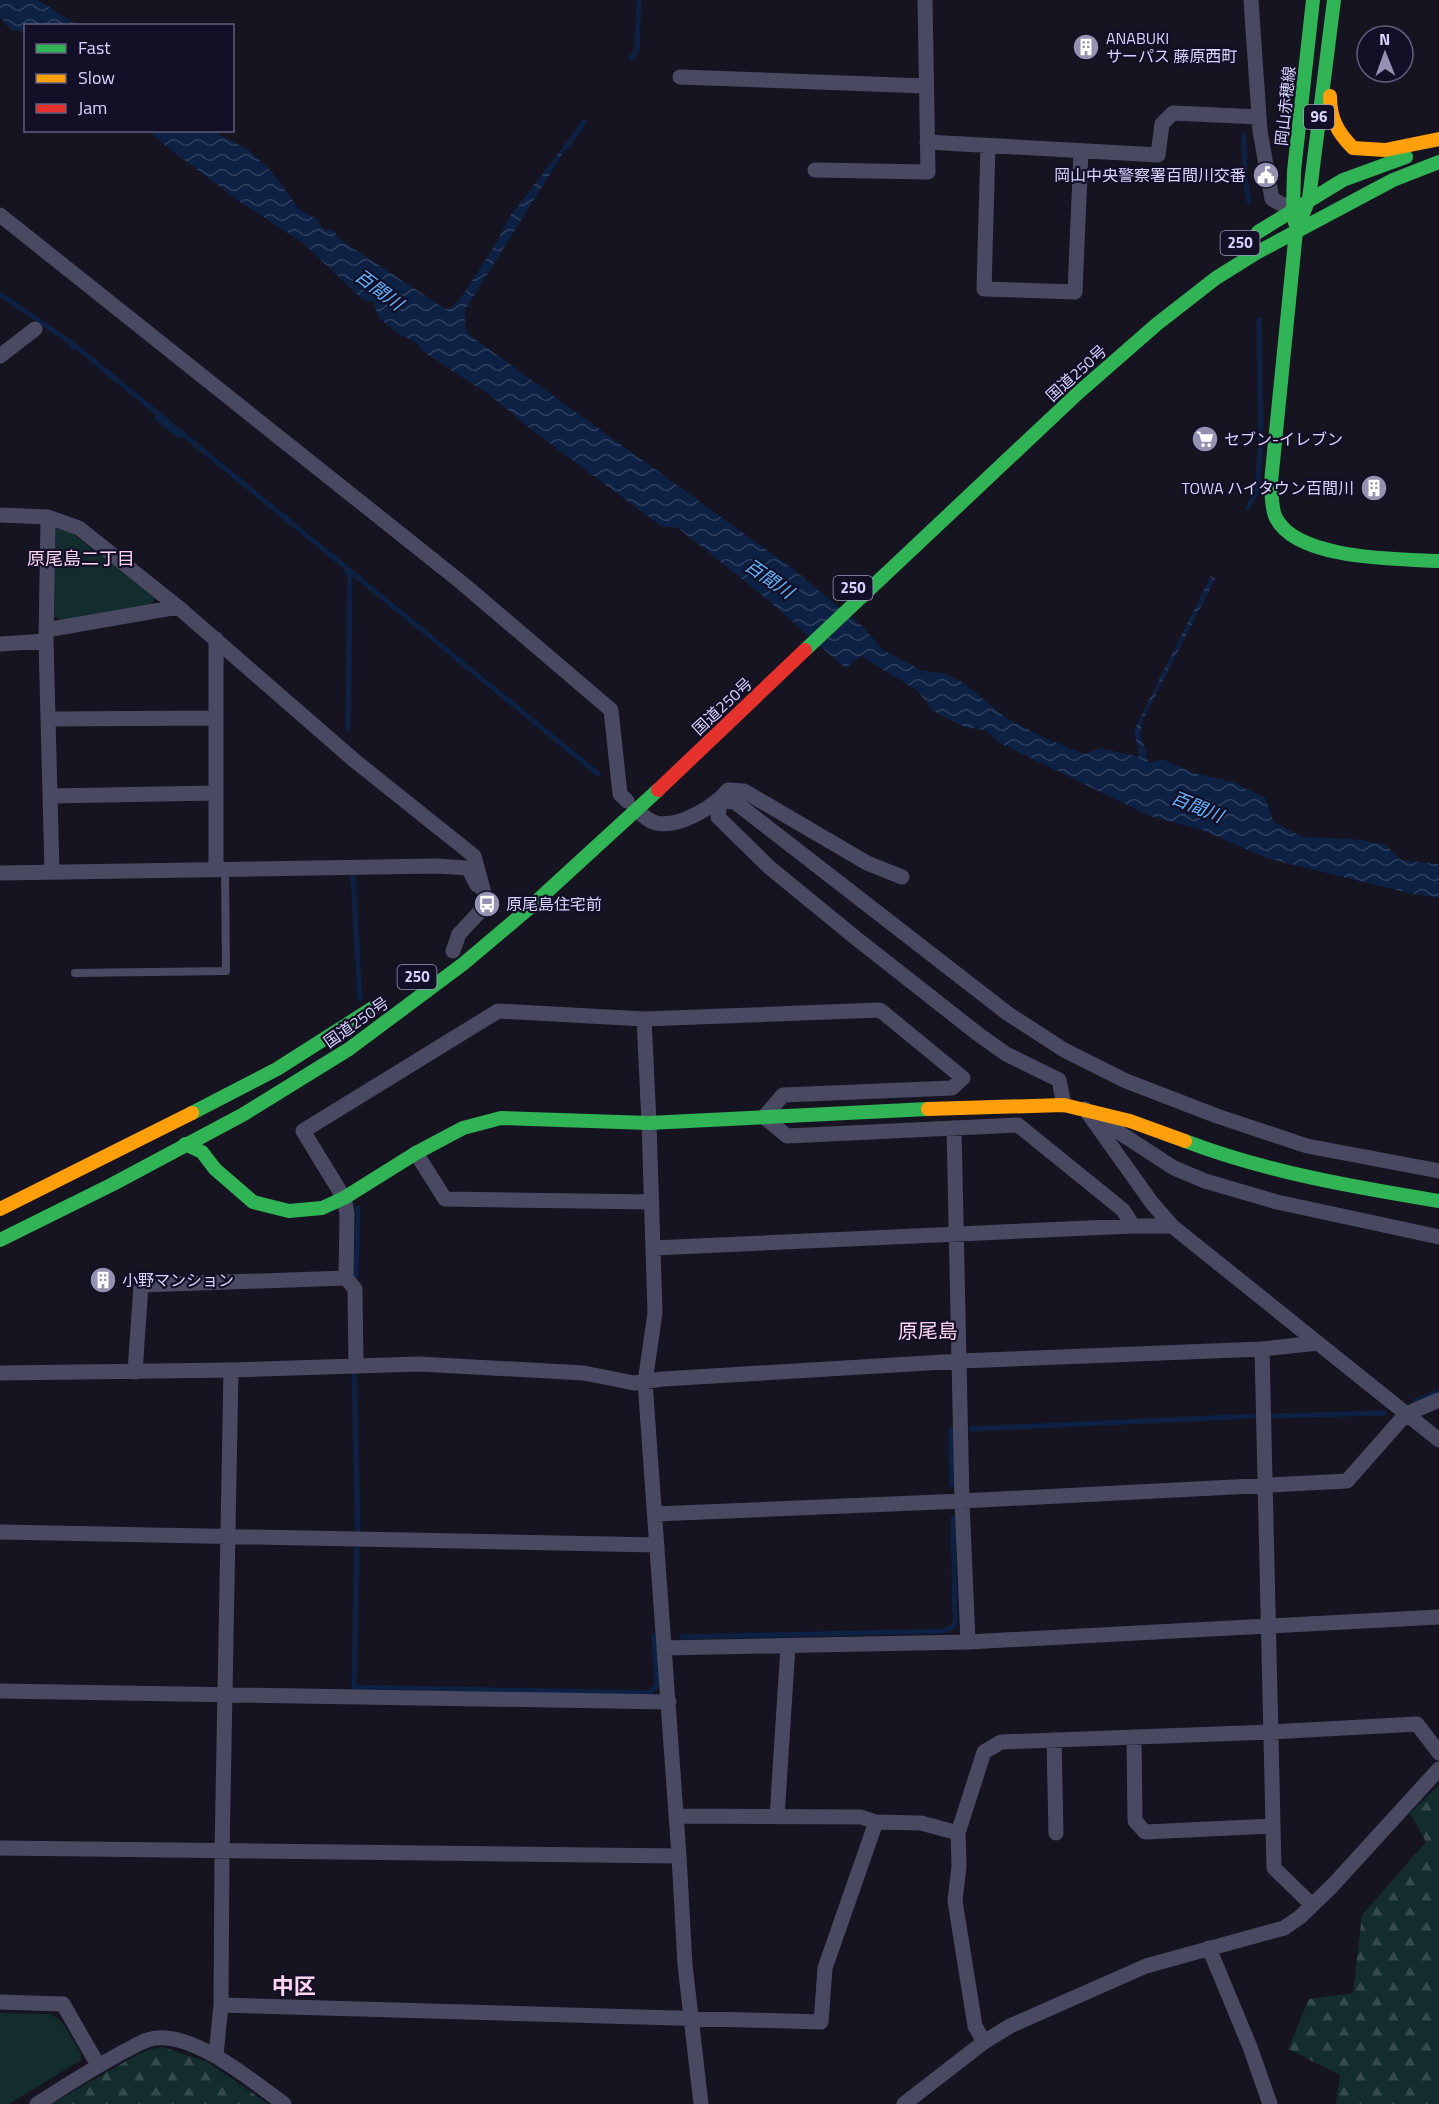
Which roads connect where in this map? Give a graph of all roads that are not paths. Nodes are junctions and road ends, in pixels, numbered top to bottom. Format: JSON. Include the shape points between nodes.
{"nodes":[{"id":1,"x":925,"y":0,"type":"edge"},
{"id":2,"x":1251,"y":0,"type":"edge"},
{"id":3,"x":1313,"y":0,"type":"edge"},
{"id":4,"x":1334,"y":0,"type":"edge"},
{"id":5,"x":1332,"y":19,"type":"junction"},
{"id":6,"x":680,"y":77,"type":"dead end"},
{"id":7,"x":926,"y":86,"type":"junction"},
{"id":8,"x":1259,"y":117,"type":"junction"},
{"id":9,"x":1439,"y":139,"type":"edge"},
{"id":10,"x":927,"y":142,"type":"junction"},
{"id":11,"x":988,"y":146,"type":"junction"},
{"id":12,"x":1439,"y":146,"type":"edge"},
{"id":13,"x":1081,"y":151,"type":"junction"},
{"id":14,"x":1439,"y":162,"type":"edge"},
{"id":15,"x":815,"y":170,"type":"dead end"},
{"id":16,"x":1310,"y":199,"type":"junction"},
{"id":17,"x":1293,"y":210,"type":"junction"},
{"id":18,"x":0,"y":215,"type":"edge"},
{"id":19,"x":1296,"y":231,"type":"junction"},
{"id":20,"x":1244,"y":240,"type":"dead end"},
{"id":21,"x":1139,"y":321,"type":"dead end"},
{"id":22,"x":35,"y":329,"type":"dead end"},
{"id":23,"x":0,"y":356,"type":"edge"},
{"id":24,"x":1074,"y":389,"type":"junction"},
{"id":25,"x":0,"y":515,"type":"edge"},
{"id":26,"x":48,"y":517,"type":"junction"},
{"id":27,"x":1439,"y":561,"type":"edge"},
{"id":28,"x":178,"y":607,"type":"junction"},
{"id":29,"x":46,"y":635,"type":"junction"},
{"id":30,"x":216,"y":639,"type":"junction"},
{"id":31,"x":0,"y":644,"type":"edge"},
{"id":32,"x":216,"y":718,"type":"junction"},
{"id":33,"x":48,"y":719,"type":"junction"},
{"id":34,"x":216,"y":793,"type":"junction"},
{"id":35,"x":50,"y":796,"type":"junction"},
{"id":36,"x":637,"y":800,"type":"junction"},
{"id":37,"x":720,"y":801,"type":"junction"},
{"id":38,"x":556,"y":864,"type":"dead end"},
{"id":39,"x":220,"y":870,"type":"junction"},
{"id":40,"x":52,"y":872,"type":"junction"},
{"id":41,"x":0,"y":873,"type":"edge"},
{"id":42,"x":902,"y":877,"type":"dead end"},
{"id":43,"x":487,"y":904,"type":"junction"},
{"id":44,"x":487,"y":924,"type":"dead end"},
{"id":45,"x":448,"y":955,"type":"joint"},
{"id":46,"x":75,"y":973,"type":"dead end"},
{"id":47,"x":390,"y":997,"type":"dead end"},
{"id":48,"x":644,"y":1019,"type":"junction"},
{"id":49,"x":1064,"y":1105,"type":"junction"},
{"id":50,"x":1085,"y":1109,"type":"junction"},
{"id":51,"x":764,"y":1117,"type":"junction"},
{"id":52,"x":649,"y":1123,"type":"junction"},
{"id":53,"x":954,"y":1128,"type":"junction"},
{"id":54,"x":185,"y":1144,"type":"junction"},
{"id":55,"x":416,"y":1153,"type":"junction"},
{"id":56,"x":1439,"y":1171,"type":"edge"},
{"id":57,"x":344,"y":1198,"type":"junction"},
{"id":58,"x":1439,"y":1201,"type":"edge"},
{"id":59,"x":652,"y":1202,"type":"junction"},
{"id":60,"x":0,"y":1209,"type":"edge"},
{"id":61,"x":1133,"y":1226,"type":"junction"},
{"id":62,"x":1172,"y":1226,"type":"junction"},
{"id":63,"x":957,"y":1235,"type":"junction"},
{"id":64,"x":1439,"y":1238,"type":"edge"},
{"id":65,"x":0,"y":1239,"type":"edge"},
{"id":66,"x":653,"y":1248,"type":"junction"},
{"id":67,"x":346,"y":1278,"type":"junction"},
{"id":68,"x":1318,"y":1343,"type":"junction"},
{"id":69,"x":1262,"y":1349,"type":"junction"},
{"id":70,"x":960,"y":1361,"type":"junction"},
{"id":71,"x":356,"y":1366,"type":"junction"},
{"id":72,"x":231,"y":1370,"type":"junction"},
{"id":73,"x":135,"y":1372,"type":"junction"},
{"id":74,"x":0,"y":1373,"type":"edge"},
{"id":75,"x":645,"y":1382,"type":"junction"},
{"id":76,"x":1439,"y":1400,"type":"edge"},
{"id":77,"x":1406,"y":1414,"type":"junction"},
{"id":78,"x":1439,"y":1440,"type":"edge"},
{"id":79,"x":1266,"y":1486,"type":"junction"},
{"id":80,"x":962,"y":1501,"type":"junction"},
{"id":81,"x":655,"y":1514,"type":"junction"},
{"id":82,"x":0,"y":1532,"type":"edge"},
{"id":83,"x":228,"y":1536,"type":"junction"},
{"id":84,"x":657,"y":1545,"type":"junction"},
{"id":85,"x":1439,"y":1617,"type":"edge"},
{"id":86,"x":1270,"y":1626,"type":"junction"},
{"id":87,"x":968,"y":1642,"type":"junction"},
{"id":88,"x":788,"y":1646,"type":"junction"},
{"id":89,"x":664,"y":1648,"type":"junction"},
{"id":90,"x":0,"y":1691,"type":"edge"},
{"id":91,"x":225,"y":1695,"type":"junction"},
{"id":92,"x":669,"y":1702,"type":"junction"},
{"id":93,"x":1270,"y":1732,"type":"junction"},
{"id":94,"x":1134,"y":1737,"type":"junction"},
{"id":95,"x":1053,"y":1740,"type":"junction"},
{"id":96,"x":1439,"y":1753,"type":"edge"},
{"id":97,"x":1439,"y":1769,"type":"edge"},
{"id":98,"x":676,"y":1816,"type":"junction"},
{"id":99,"x":777,"y":1817,"type":"junction"},
{"id":100,"x":876,"y":1822,"type":"junction"},
{"id":101,"x":1273,"y":1826,"type":"junction"},
{"id":102,"x":958,"y":1833,"type":"junction"},
{"id":103,"x":1056,"y":1833,"type":"dead end"},
{"id":104,"x":0,"y":1848,"type":"edge"},
{"id":105,"x":222,"y":1852,"type":"junction"},
{"id":106,"x":679,"y":1856,"type":"junction"},
{"id":107,"x":1312,"y":1905,"type":"junction"},
{"id":108,"x":1209,"y":1948,"type":"junction"},
{"id":109,"x":0,"y":2002,"type":"edge"},
{"id":110,"x":221,"y":2005,"type":"junction"},
{"id":111,"x":692,"y":2019,"type":"junction"},
{"id":112,"x":984,"y":2042,"type":"junction"},
{"id":113,"x":216,"y":2055,"type":"junction"},
{"id":114,"x":98,"y":2065,"type":"junction"},
{"id":115,"x":37,"y":2104,"type":"edge"},
{"id":116,"x":284,"y":2104,"type":"edge"},
{"id":117,"x":701,"y":2104,"type":"edge"},
{"id":118,"x":904,"y":2104,"type":"edge"},
{"id":119,"x":1270,"y":2104,"type":"edge"}],
"edges":[{"from":1,"to":7,"type":"street"},
{"from":2,"to":8,"type":"street"},
{"from":3,"to":17,"type":"main road","name":"岡山赤穂線","number":"96"},
{"from":4,"to":5,"type":"main road","number":"96"},
{"from":5,"to":9,"type":"main road","via":[[1329,105],[1336,133],[1353,148],[1385,150]]},
{"from":5,"to":16,"type":"main road","number":"96"},
{"from":6,"to":7,"type":"street"},
{"from":7,"to":10,"type":"street"},
{"from":8,"to":13,"type":"street","via":[[1173,113],[1162,124],[1158,155]]},
{"from":8,"to":17,"type":"street","via":[[1272,199]]},
{"from":10,"to":11,"type":"street"},
{"from":10,"to":15,"type":"street","via":[[928,172]]},
{"from":11,"to":13,"type":"street"},
{"from":11,"to":13,"type":"street","via":[[984,289],[1075,292]]},
{"from":12,"to":16,"type":"main road","number":"250","via":[[1343,180]]},
{"from":14,"to":19,"type":"main road","name":"国道250号","number":"250","via":[[1393,180]]},
{"from":16,"to":17,"type":"main road","number":"250"},
{"from":16,"to":19,"type":"main road","number":"96"},
{"from":17,"to":19,"type":"main road","name":"岡山赤穂線","number":"96"},
{"from":17,"to":20,"type":"main road","number":"250"},
{"from":18,"to":36,"type":"street","via":[[462,583],[611,710],[620,794]]},
{"from":19,"to":24,"type":"main road","name":"国道250号","number":"250","via":[[1216,278]]},
{"from":19,"to":27,"type":"main road","via":[[1271,482],[1275,517],[1287,533],[1314,547],[1370,557]]},
{"from":21,"to":24,"type":"main road","name":"国道250号","number":"250"},
{"from":22,"to":23,"type":"street"},
{"from":24,"to":36,"type":"main road","name":"国道250号","number":"250"},
{"from":25,"to":26,"type":"street"},
{"from":26,"to":28,"type":"street","via":[[79,528]]},
{"from":26,"to":29,"type":"street"},
{"from":28,"to":29,"type":"street"},
{"from":28,"to":30,"type":"street"},
{"from":29,"to":31,"type":"street"},
{"from":29,"to":33,"type":"street"},
{"from":30,"to":32,"type":"street"},
{"from":30,"to":43,"type":"street","via":[[355,761],[474,856]]},
{"from":32,"to":33,"type":"street"},
{"from":32,"to":34,"type":"street"},
{"from":33,"to":35,"type":"street"},
{"from":34,"to":35,"type":"street"},
{"from":34,"to":39,"type":"street"},
{"from":35,"to":40,"type":"street"},
{"from":36,"to":37,"type":"street","via":[[656,823],[674,823]]},
{"from":36,"to":38,"type":"main road","name":"国道250号","number":"250"},
{"from":36,"to":54,"type":"main road","name":"国道250号","number":"250","via":[[527,910],[463,964],[339,1054],[244,1114]]},
{"from":37,"to":42,"type":"street","via":[[728,790],[744,791],[867,863]]},
{"from":37,"to":49,"type":"street","via":[[718,817],[770,867],[978,1034],[1006,1054],[1059,1080]]},
{"from":37,"to":56,"type":"street","via":[[735,802],[1007,1012],[1064,1050],[1136,1085],[1296,1142]]},
{"from":39,"to":40,"type":"street"},
{"from":39,"to":43,"type":"street","via":[[468,868]]},
{"from":39,"to":46,"type":"lane","via":[[226,971]]},
{"from":40,"to":41,"type":"street"},
{"from":43,"to":45,"type":"street","via":[[459,934]]},
{"from":44,"to":45,"type":"main road","number":"250"},
{"from":47,"to":60,"type":"main road","name":"国道250号","number":"250","via":[[277,1070]]},
{"from":48,"to":51,"type":"street","via":[[880,1010],[963,1078],[952,1088],[783,1095]]},
{"from":48,"to":52,"type":"street"},
{"from":48,"to":57,"type":"street","via":[[498,1011],[303,1131]]},
{"from":49,"to":50,"type":"main road"},
{"from":49,"to":51,"type":"main road"},
{"from":50,"to":58,"type":"main road","via":[[1279,1169]]},
{"from":50,"to":62,"type":"street"},
{"from":50,"to":64,"type":"street","via":[[1174,1168],[1205,1181],[1277,1202]]},
{"from":51,"to":52,"type":"main road"},
{"from":51,"to":53,"type":"street","via":[[787,1136]]},
{"from":52,"to":55,"type":"main road","via":[[501,1118],[463,1128]]},
{"from":52,"to":59,"type":"street"},
{"from":53,"to":61,"type":"street","via":[[1018,1125],[1123,1210]]},
{"from":53,"to":63,"type":"street"},
{"from":54,"to":57,"type":"main road","via":[[202,1152],[215,1169],[253,1202],[289,1211],[322,1208]]},
{"from":54,"to":65,"type":"main road","name":"国道250号","number":"250"},
{"from":55,"to":57,"type":"main road"},
{"from":55,"to":59,"type":"street","via":[[445,1199]]},
{"from":57,"to":67,"type":"street"},
{"from":59,"to":66,"type":"street"},
{"from":61,"to":62,"type":"street"},
{"from":61,"to":63,"type":"street"},
{"from":62,"to":68,"type":"street"},
{"from":63,"to":66,"type":"street"},
{"from":63,"to":70,"type":"street"},
{"from":66,"to":75,"type":"street","via":[[655,1313]]},
{"from":67,"to":71,"type":"street","via":[[355,1289]]},
{"from":67,"to":73,"type":"street","via":[[141,1285]]},
{"from":68,"to":69,"type":"street"},
{"from":68,"to":77,"type":"street"},
{"from":69,"to":70,"type":"street"},
{"from":69,"to":79,"type":"street"},
{"from":70,"to":75,"type":"street"},
{"from":70,"to":80,"type":"street"},
{"from":71,"to":72,"type":"street"},
{"from":71,"to":75,"type":"street","via":[[430,1365],[584,1373]]},
{"from":72,"to":73,"type":"street"},
{"from":72,"to":83,"type":"street"},
{"from":73,"to":74,"type":"street"},
{"from":75,"to":81,"type":"street"},
{"from":76,"to":77,"type":"street"},
{"from":77,"to":78,"type":"street"},
{"from":77,"to":79,"type":"street","via":[[1347,1480]]},
{"from":79,"to":80,"type":"street"},
{"from":79,"to":86,"type":"street"},
{"from":80,"to":81,"type":"street"},
{"from":80,"to":87,"type":"street"},
{"from":81,"to":84,"type":"street"},
{"from":82,"to":83,"type":"street"},
{"from":83,"to":84,"type":"street"},
{"from":83,"to":91,"type":"street"},
{"from":84,"to":89,"type":"street"},
{"from":85,"to":86,"type":"street"},
{"from":86,"to":87,"type":"street"},
{"from":86,"to":93,"type":"street"},
{"from":87,"to":88,"type":"street"},
{"from":88,"to":89,"type":"street"},
{"from":88,"to":99,"type":"street"},
{"from":89,"to":92,"type":"street"},
{"from":90,"to":91,"type":"street"},
{"from":91,"to":92,"type":"street"},
{"from":91,"to":105,"type":"street"},
{"from":92,"to":98,"type":"street"},
{"from":93,"to":94,"type":"street"},
{"from":93,"to":96,"type":"street","via":[[1417,1724]]},
{"from":93,"to":101,"type":"street"},
{"from":94,"to":95,"type":"street"},
{"from":94,"to":101,"type":"street","via":[[1135,1821],[1145,1832]]},
{"from":95,"to":102,"type":"street","via":[[1001,1742],[984,1752]]},
{"from":95,"to":103,"type":"street"},
{"from":97,"to":107,"type":"street"},
{"from":98,"to":99,"type":"street"},
{"from":98,"to":106,"type":"street"},
{"from":99,"to":100,"type":"street","via":[[861,1817]]},
{"from":100,"to":102,"type":"street","via":[[921,1823]]},
{"from":100,"to":111,"type":"street","via":[[825,1968],[821,2022]]},
{"from":101,"to":107,"type":"street","via":[[1274,1868]]},
{"from":102,"to":112,"type":"street","via":[[955,1901],[975,2026]]},
{"from":104,"to":105,"type":"street"},
{"from":105,"to":106,"type":"street"},
{"from":105,"to":110,"type":"street"},
{"from":106,"to":111,"type":"street"},
{"from":107,"to":108,"type":"street","via":[[1284,1928]]},
{"from":108,"to":112,"type":"street","via":[[1146,1966],[1010,2026]]},
{"from":108,"to":119,"type":"street"},
{"from":109,"to":114,"type":"street","via":[[63,2004]]},
{"from":110,"to":111,"type":"street"},
{"from":110,"to":113,"type":"street"},
{"from":111,"to":117,"type":"street"},
{"from":112,"to":118,"type":"street"},
{"from":113,"to":114,"type":"street","via":[[176,2039],[148,2039]]},
{"from":113,"to":116,"type":"street"},
{"from":114,"to":115,"type":"street"}]}
